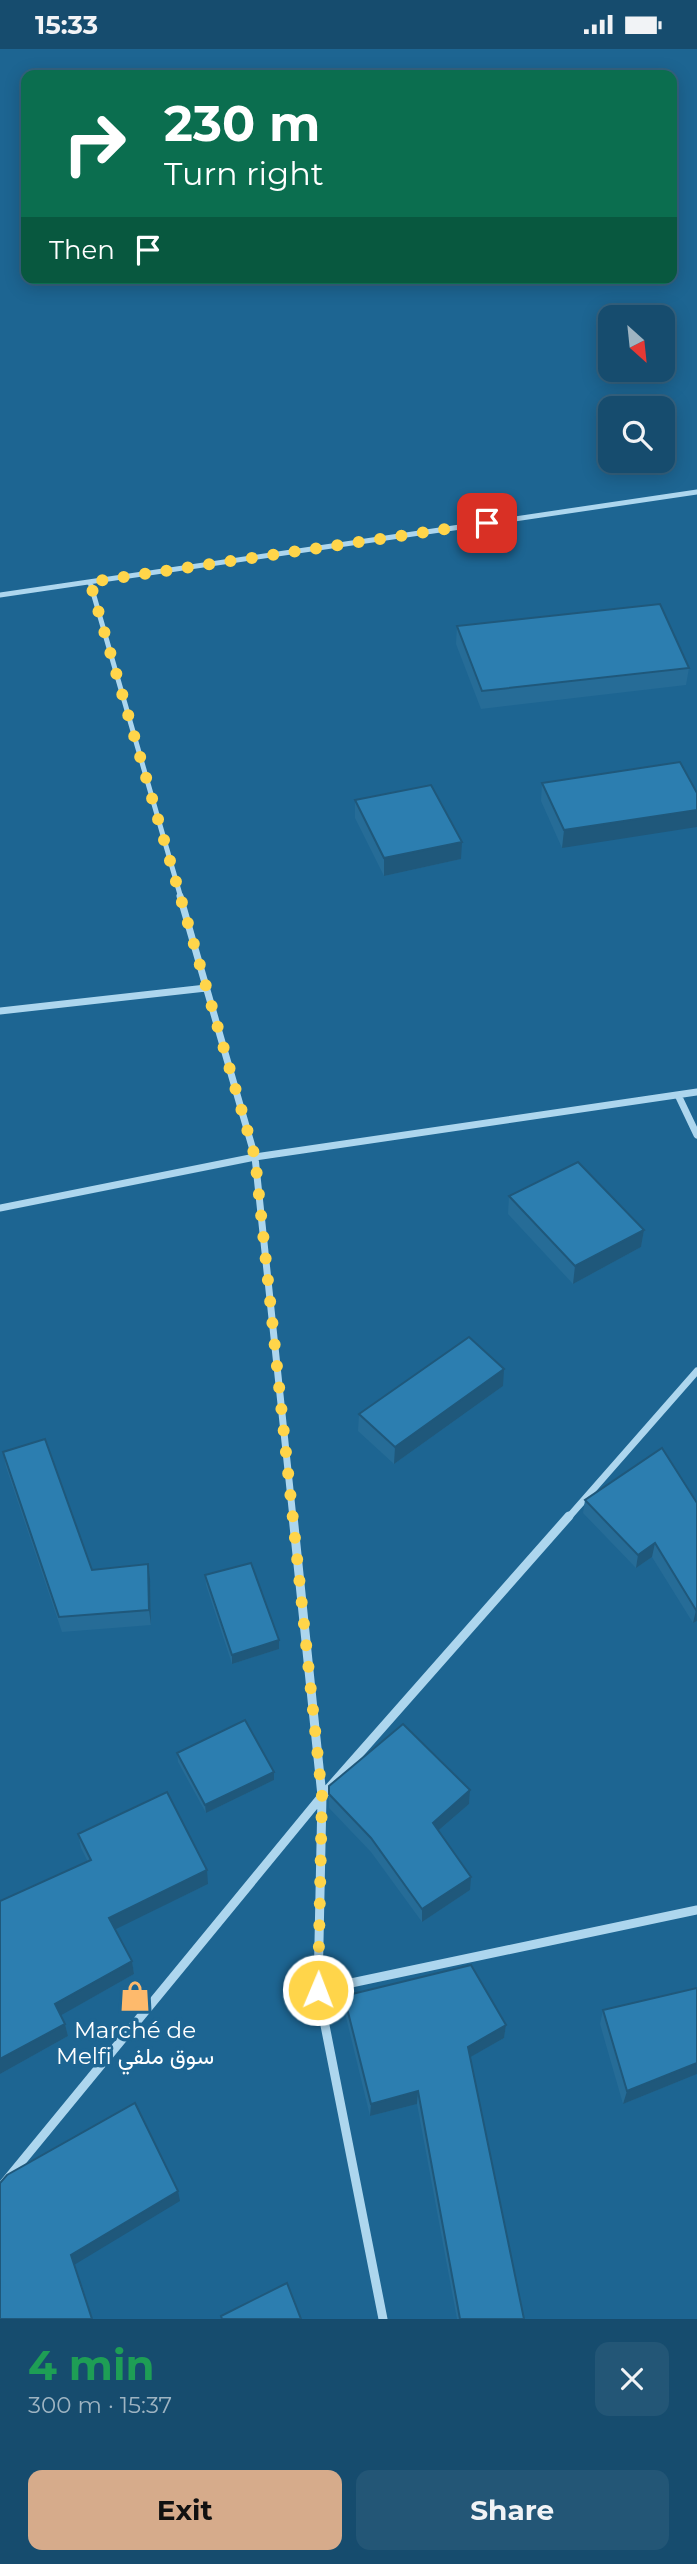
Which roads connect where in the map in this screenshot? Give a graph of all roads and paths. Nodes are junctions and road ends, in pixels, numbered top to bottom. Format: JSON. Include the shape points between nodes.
{"nodes":[{"id":1,"x":697,"y":492,"type":"edge"},
{"id":2,"x":90,"y":582,"type":"junction"},
{"id":3,"x":0,"y":595,"type":"edge"},
{"id":4,"x":206,"y":988,"type":"junction"},
{"id":5,"x":0,"y":1010,"type":"edge"},
{"id":6,"x":697,"y":1092,"type":"edge"},
{"id":7,"x":678,"y":1095,"type":"junction"},
{"id":8,"x":697,"y":1135,"type":"edge"},
{"id":9,"x":255,"y":1157,"type":"junction"},
{"id":10,"x":0,"y":1208,"type":"edge"},
{"id":11,"x":697,"y":1371,"type":"edge"},
{"id":12,"x":322,"y":1796,"type":"junction"},
{"id":13,"x":697,"y":1910,"type":"edge"},
{"id":14,"x":318,"y":1990,"type":"junction"},
{"id":15,"x":0,"y":2188,"type":"edge"},
{"id":16,"x":383,"y":2319,"type":"edge"}],
"edges":[{"from":1,"to":2,"type":"street"},
{"from":2,"to":3,"type":"street"},
{"from":2,"to":4,"type":"street"},
{"from":4,"to":5,"type":"street"},
{"from":4,"to":9,"type":"street"},
{"from":6,"to":7,"type":"street"},
{"from":7,"to":8,"type":"street"},
{"from":7,"to":9,"type":"street"},
{"from":9,"to":10,"type":"street"},
{"from":9,"to":12,"type":"street"},
{"from":11,"to":12,"type":"street"},
{"from":12,"to":14,"type":"street"},
{"from":12,"to":15,"type":"street"},
{"from":13,"to":14,"type":"street"},
{"from":14,"to":16,"type":"street"}]}
